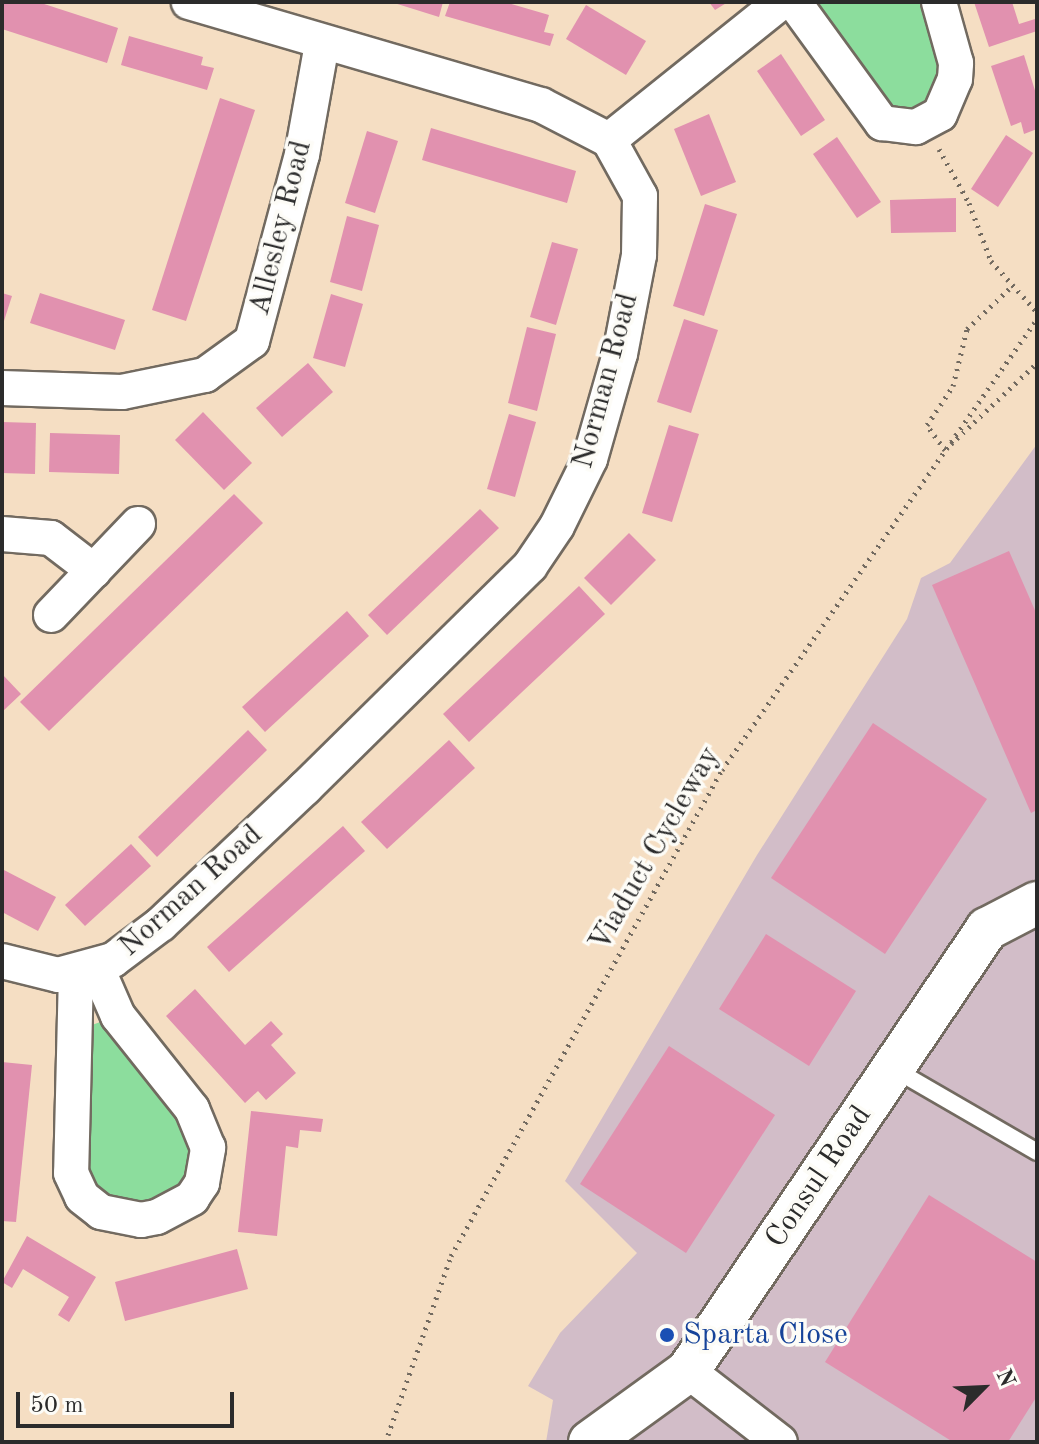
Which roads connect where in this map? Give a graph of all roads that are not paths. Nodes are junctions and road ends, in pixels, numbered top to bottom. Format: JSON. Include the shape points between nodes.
{"nodes":[{"id":1,"x":189,"y":2,"type":"edge"},
{"id":2,"x":781,"y":2,"type":"edge"},
{"id":3,"x":794,"y":2,"type":"edge"},
{"id":4,"x":939,"y":2,"type":"edge"},
{"id":5,"x":322,"y":44,"type":"junction"},
{"id":6,"x":609,"y":140,"type":"junction"},
{"id":7,"x":2,"y":388,"type":"edge"},
{"id":8,"x":138,"y":524,"type":"dead end"},
{"id":9,"x":2,"y":534,"type":"edge"},
{"id":10,"x":94,"y":571,"type":"junction"},
{"id":11,"x":51,"y":615,"type":"dead end"},
{"id":12,"x":1037,"y":903,"type":"edge"},
{"id":13,"x":2,"y":961,"type":"edge"},
{"id":14,"x":86,"y":970,"type":"junction"},
{"id":15,"x":892,"y":1069,"type":"junction"},
{"id":16,"x":1037,"y":1152,"type":"edge"},
{"id":17,"x":688,"y":1371,"type":"junction"},
{"id":18,"x":590,"y":1442,"type":"edge"},
{"id":19,"x":780,"y":1442,"type":"edge"}],
"edges":[{"from":1,"to":5,"type":"street","name":"Norman Road"},
{"from":2,"to":6,"type":"street"},
{"from":3,"to":4,"type":"street","via":[[882,123],[926,123],[948,104],[956,63]]},
{"from":5,"to":6,"type":"street","name":"Norman Road","via":[[541,105],[589,125]]},
{"from":5,"to":7,"type":"street","name":"Allesley Road","via":[[302,155],[252,341],[205,375],[135,389]]},
{"from":6,"to":14,"type":"street","name":"Norman Road","via":[[640,196],[639,255],[620,354],[590,459],[557,526],[530,566],[161,924]]},
{"from":8,"to":10,"type":"street"},
{"from":9,"to":10,"type":"street","via":[[51,538]]},
{"from":10,"to":11,"type":"street"},
{"from":12,"to":15,"type":"street","name":"Consul Road","via":[[987,929]]},
{"from":13,"to":14,"type":"street","via":[[38,973]]},
{"from":14,"to":14,"type":"street","name":"Norman Road","via":[[192,1109],[205,1138],[202,1183],[180,1209],[157,1217],[141,1220],[101,1212],[82,1197],[71,1173]]},
{"from":15,"to":16,"type":"lane"},
{"from":15,"to":17,"type":"street","name":"Consul Road"},
{"from":17,"to":18,"type":"street","name":"Consul Road"},
{"from":17,"to":19,"type":"street"}]}
